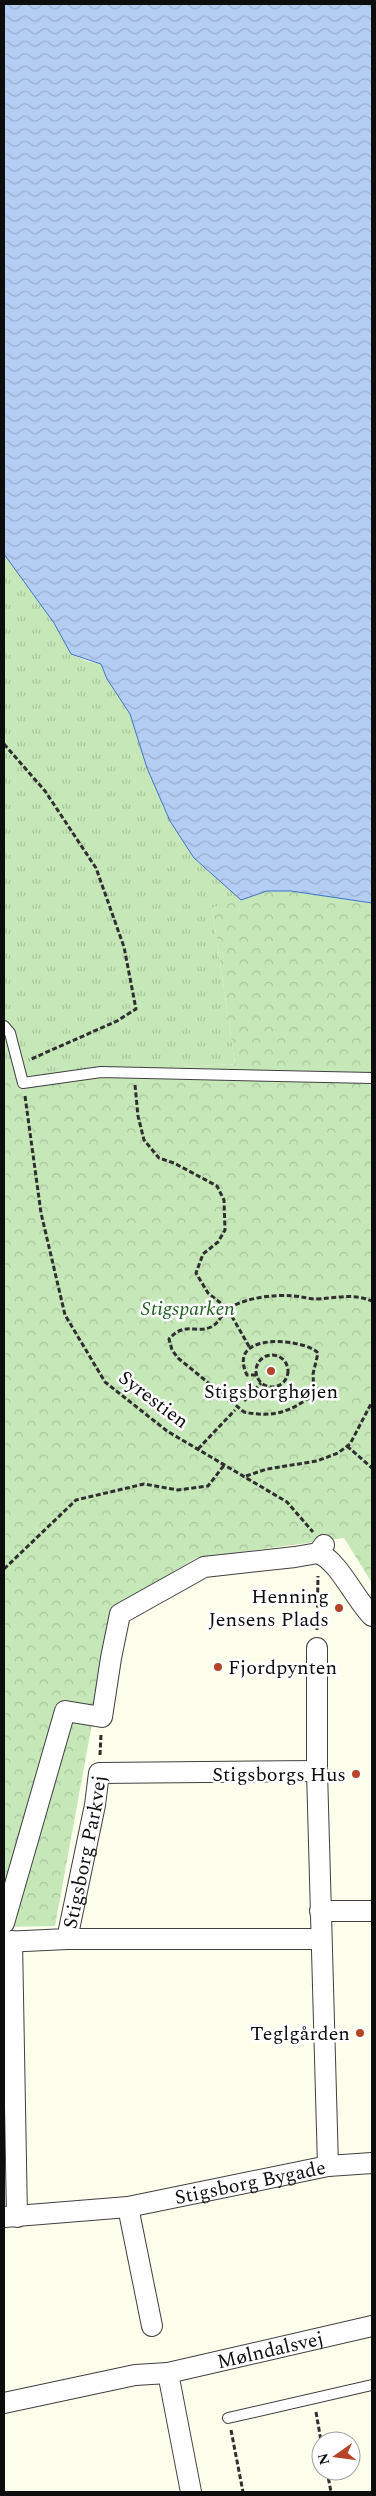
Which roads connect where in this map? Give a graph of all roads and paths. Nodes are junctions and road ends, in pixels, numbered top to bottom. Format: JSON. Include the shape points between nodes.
{"nodes":[{"id":1,"x":4,"y":744,"type":"edge"},
{"id":2,"x":4,"y":1026,"type":"edge"},
{"id":3,"x":20,"y":1064,"type":"junction"},
{"id":4,"x":135,"y":1073,"type":"junction"},
{"id":5,"x":372,"y":1078,"type":"edge"},
{"id":6,"x":23,"y":1083,"type":"junction"},
{"id":7,"x":372,"y":1302,"type":"edge"},
{"id":8,"x":227,"y":1308,"type":"junction"},
{"id":9,"x":250,"y":1348,"type":"junction"},
{"id":10,"x":256,"y":1375,"type":"junction"},
{"id":11,"x":261,"y":1383,"type":"junction"},
{"id":12,"x":244,"y":1401,"type":"dead end"},
{"id":13,"x":372,"y":1402,"type":"edge"},
{"id":14,"x":235,"y":1410,"type":"dead end"},
{"id":15,"x":347,"y":1446,"type":"junction"},
{"id":16,"x":198,"y":1449,"type":"junction"},
{"id":17,"x":225,"y":1464,"type":"junction"},
{"id":18,"x":372,"y":1468,"type":"edge"},
{"id":19,"x":246,"y":1476,"type":"junction"},
{"id":20,"x":321,"y":1549,"type":"junction"},
{"id":21,"x":4,"y":1568,"type":"edge"},
{"id":22,"x":372,"y":1616,"type":"edge"},
{"id":23,"x":317,"y":1648,"type":"joint"},
{"id":24,"x":102,"y":1717,"type":"junction"},
{"id":25,"x":317,"y":1771,"type":"junction"},
{"id":26,"x":99,"y":1773,"type":"junction"},
{"id":27,"x":320,"y":1911,"type":"junction"},
{"id":28,"x":372,"y":1911,"type":"edge"},
{"id":29,"x":4,"y":1923,"type":"edge"},
{"id":30,"x":67,"y":1938,"type":"junction"},
{"id":31,"x":321,"y":1939,"type":"junction"},
{"id":32,"x":8,"y":1942,"type":"edge"},
{"id":33,"x":372,"y":2163,"type":"edge"},
{"id":34,"x":328,"y":2166,"type":"junction"},
{"id":35,"x":128,"y":2207,"type":"junction"},
{"id":36,"x":10,"y":2217,"type":"edge"},
{"id":37,"x":152,"y":2326,"type":"dead end"},
{"id":38,"x":372,"y":2326,"type":"edge"},
{"id":39,"x":168,"y":2373,"type":"junction"},
{"id":40,"x":372,"y":2385,"type":"edge"},
{"id":41,"x":314,"y":2399,"type":"junction"},
{"id":42,"x":4,"y":2403,"type":"edge"},
{"id":43,"x":228,"y":2418,"type":"joint"},
{"id":44,"x":319,"y":2431,"type":"edge"},
{"id":45,"x":191,"y":2492,"type":"edge"},
{"id":46,"x":243,"y":2492,"type":"edge"}],
"edges":[{"from":1,"to":3,"type":"path","via":[[45,791],[96,868],[124,947],[136,1009],[117,1021]]},
{"from":2,"to":3,"type":"lane","via":[[10,1033]]},
{"from":3,"to":6,"type":"lane"},
{"from":4,"to":5,"type":"lane"},
{"from":4,"to":6,"type":"lane","via":[[101,1072]]},
{"from":4,"to":8,"type":"path","via":[[138,1116],[144,1140],[158,1158],[217,1186],[224,1200],[225,1230],[218,1242],[202,1254],[196,1273],[208,1293]]},
{"from":6,"to":16,"type":"path","name":"Syrestien","via":[[41,1213],[65,1315],[105,1382],[167,1431]]},
{"from":7,"to":8,"type":"path","via":[[350,1296],[309,1299],[279,1296],[258,1298]]},
{"from":8,"to":9,"type":"path"},
{"from":8,"to":9,"type":"path","via":[[216,1324],[209,1328],[186,1328],[176,1332],[170,1339],[178,1358],[244,1412],[287,1411],[314,1394],[316,1349],[264,1341]]},
{"from":9,"to":10,"type":"path","via":[[245,1352],[242,1364],[246,1375]]},
{"from":10,"to":11,"type":"path"},
{"from":10,"to":11,"type":"path","via":[[260,1360],[266,1356],[273,1354],[286,1362],[288,1378],[283,1384],[268,1387]]},
{"from":11,"to":12,"type":"path"},
{"from":13,"to":15,"type":"path"},
{"from":14,"to":16,"type":"path"},
{"from":15,"to":18,"type":"path"},
{"from":15,"to":19,"type":"path","via":[[317,1461],[267,1469]]},
{"from":16,"to":17,"type":"path","name":"Syrestien"},
{"from":17,"to":19,"type":"path","name":"Syrestien"},
{"from":17,"to":21,"type":"path","via":[[208,1486],[178,1490],[144,1484],[76,1500]]},
{"from":19,"to":20,"type":"path","name":"Syrestien","via":[[287,1502]]},
{"from":20,"to":22,"type":"street"},
{"from":20,"to":23,"type":"path","via":[[316,1593]]},
{"from":20,"to":24,"type":"street","via":[[204,1567],[120,1614]]},
{"from":23,"to":25,"type":"street"},
{"from":24,"to":26,"type":"path"},
{"from":24,"to":29,"type":"street","via":[[65,1711]]},
{"from":25,"to":26,"type":"street","name":"Stigsborg Parkvej"},
{"from":25,"to":27,"type":"street"},
{"from":26,"to":30,"type":"street","name":"Stigsborg Parkvej"},
{"from":27,"to":28,"type":"street"},
{"from":27,"to":31,"type":"street"},
{"from":30,"to":31,"type":"street","name":"Stigsborg Parkvej"},
{"from":30,"to":32,"type":"street","name":"Stigsborg Parkvej"},
{"from":31,"to":34,"type":"street"},
{"from":32,"to":36,"type":"street"},
{"from":33,"to":34,"type":"street","name":"Stigsborg Bygade"},
{"from":34,"to":35,"type":"street","name":"Stigsborg Bygade"},
{"from":35,"to":36,"type":"street","name":"Stigsborg Bygade"},
{"from":35,"to":37,"type":"street"},
{"from":38,"to":39,"type":"street","name":"Mølndalsvej"},
{"from":39,"to":42,"type":"street","name":"Mølndalsvej","via":[[135,2375]]},
{"from":39,"to":45,"type":"street"},
{"from":40,"to":41,"type":"lane"},
{"from":41,"to":43,"type":"lane"},
{"from":41,"to":44,"type":"path"},
{"from":43,"to":46,"type":"path"}]}
